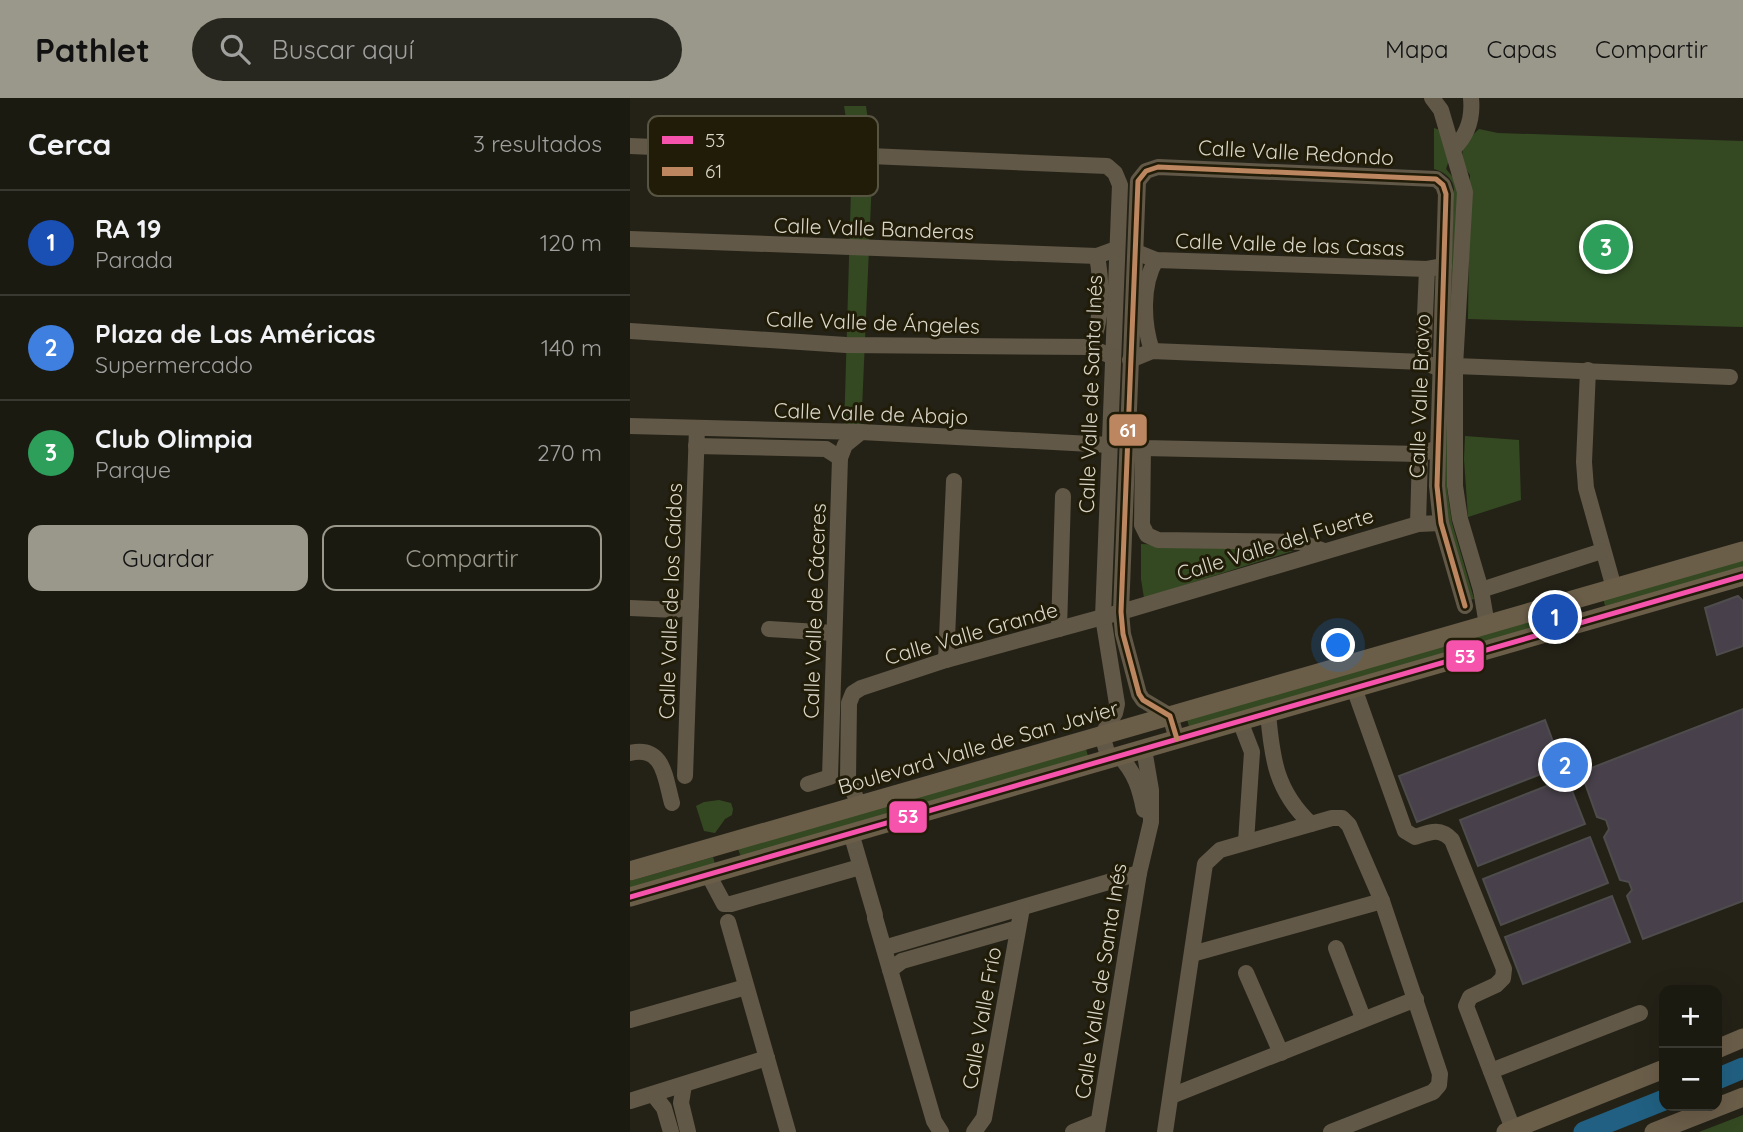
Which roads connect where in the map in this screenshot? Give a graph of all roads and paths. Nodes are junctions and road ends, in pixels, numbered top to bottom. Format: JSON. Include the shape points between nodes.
{"nodes":[{"id":1,"x":1472,"y":98,"type":"edge"},
{"id":2,"x":1436,"y":104,"type":"edge"},
{"id":3,"x":630,"y":146,"type":"edge"},
{"id":4,"x":648,"y":147,"type":"edge"},
{"id":5,"x":1453,"y":149,"type":"junction"},
{"id":6,"x":878,"y":156,"type":"edge"},
{"id":7,"x":1146,"y":171,"type":"joint"},
{"id":8,"x":1443,"y":185,"type":"joint"},
{"id":9,"x":630,"y":240,"type":"edge"},
{"id":10,"x":1116,"y":249,"type":"junction"},
{"id":11,"x":1136,"y":252,"type":"junction"},
{"id":12,"x":1097,"y":256,"type":"junction"},
{"id":13,"x":1156,"y":260,"type":"junction"},
{"id":14,"x":1444,"y":265,"type":"junction"},
{"id":15,"x":1427,"y":269,"type":"junction"},
{"id":16,"x":1124,"y":302,"type":"junction"},
{"id":17,"x":630,"y":331,"type":"edge"},
{"id":18,"x":1090,"y":346,"type":"junction"},
{"id":19,"x":1152,"y":351,"type":"junction"},
{"id":20,"x":1113,"y":357,"type":"junction"},
{"id":21,"x":1130,"y":360,"type":"junction"},
{"id":22,"x":1423,"y":362,"type":"junction"},
{"id":23,"x":1448,"y":368,"type":"junction"},
{"id":24,"x":1588,"y":370,"type":"junction"},
{"id":25,"x":1730,"y":377,"type":"dead end"},
{"id":26,"x":630,"y":426,"type":"edge"},
{"id":27,"x":697,"y":428,"type":"junction"},
{"id":28,"x":861,"y":432,"type":"junction"},
{"id":29,"x":1136,"y":445,"type":"junction"},
{"id":30,"x":696,"y":446,"type":"junction"},
{"id":31,"x":1110,"y":446,"type":"junction"},
{"id":32,"x":1436,"y":449,"type":"junction"},
{"id":33,"x":1420,"y":454,"type":"junction"},
{"id":34,"x":841,"y":458,"type":"junction"},
{"id":35,"x":954,"y":481,"type":"dead end"},
{"id":36,"x":1063,"y":496,"type":"dead end"},
{"id":37,"x":1441,"y":523,"type":"junction"},
{"id":38,"x":1418,"y":524,"type":"junction"},
{"id":39,"x":1324,"y":551,"type":"junction"},
{"id":40,"x":1602,"y":551,"type":"junction"},
{"id":41,"x":1743,"y":551,"type":"edge"},
{"id":42,"x":1743,"y":576,"type":"edge"},
{"id":43,"x":1614,"y":589,"type":"junction"},
{"id":44,"x":1481,"y":590,"type":"junction"},
{"id":45,"x":1590,"y":595,"type":"junction"},
{"id":46,"x":691,"y":606,"type":"junction"},
{"id":47,"x":1465,"y":606,"type":"dead end"},
{"id":48,"x":630,"y":608,"type":"edge"},
{"id":49,"x":1121,"y":612,"type":"junction"},
{"id":50,"x":1103,"y":617,"type":"junction"},
{"id":51,"x":1597,"y":618,"type":"junction"},
{"id":52,"x":1487,"y":625,"type":"junction"},
{"id":53,"x":769,"y":629,"type":"dead end"},
{"id":54,"x":1059,"y":629,"type":"junction"},
{"id":55,"x":834,"y":633,"type":"junction"},
{"id":56,"x":946,"y":660,"type":"junction"},
{"id":57,"x":1354,"y":688,"type":"junction"},
{"id":58,"x":853,"y":693,"type":"joint"},
{"id":59,"x":1268,"y":713,"type":"junction"},
{"id":60,"x":1170,"y":716,"type":"junction"},
{"id":61,"x":1240,"y":721,"type":"junction"},
{"id":62,"x":1102,"y":735,"type":"junction"},
{"id":63,"x":1177,"y":739,"type":"junction"},
{"id":64,"x":1144,"y":749,"type":"junction"},
{"id":65,"x":630,"y":753,"type":"edge"},
{"id":66,"x":1114,"y":757,"type":"junction"},
{"id":67,"x":685,"y":776,"type":"dead end"},
{"id":68,"x":808,"y":784,"type":"dead end"},
{"id":69,"x":671,"y":803,"type":"dead end"},
{"id":70,"x":859,"y":805,"type":"junction"},
{"id":71,"x":1311,"y":824,"type":"junction"},
{"id":72,"x":850,"y":833,"type":"junction"},
{"id":73,"x":1146,"y":837,"type":"junction"},
{"id":74,"x":1246,"y":842,"type":"junction"},
{"id":75,"x":860,"y":867,"type":"junction"},
{"id":76,"x":630,"y":871,"type":"edge"},
{"id":77,"x":1139,"y":873,"type":"junction"},
{"id":78,"x":708,"y":874,"type":"junction"},
{"id":79,"x":630,"y":897,"type":"edge"},
{"id":80,"x":1382,"y":901,"type":"junction"},
{"id":81,"x":1022,"y":908,"type":"junction"},
{"id":82,"x":728,"y":922,"type":"dead end"},
{"id":83,"x":1018,"y":928,"type":"junction"},
{"id":84,"x":884,"y":948,"type":"junction"},
{"id":85,"x":1336,"y":948,"type":"dead end"},
{"id":86,"x":1192,"y":954,"type":"junction"},
{"id":87,"x":890,"y":970,"type":"junction"},
{"id":88,"x":1246,"y":973,"type":"dead end"},
{"id":89,"x":746,"y":987,"type":"junction"},
{"id":90,"x":1416,"y":999,"type":"junction"},
{"id":91,"x":1640,"y":1013,"type":"dead end"},
{"id":92,"x":1363,"y":1018,"type":"junction"},
{"id":93,"x":630,"y":1020,"type":"edge"},
{"id":94,"x":1743,"y":1038,"type":"edge"},
{"id":95,"x":1719,"y":1048,"type":"edge"},
{"id":96,"x":1281,"y":1053,"type":"junction"},
{"id":97,"x":767,"y":1058,"type":"junction"},
{"id":98,"x":1491,"y":1071,"type":"junction"},
{"id":99,"x":1659,"y":1071,"type":"edge"},
{"id":100,"x":684,"y":1086,"type":"junction"},
{"id":101,"x":653,"y":1094,"type":"junction"},
{"id":102,"x":1171,"y":1097,"type":"junction"},
{"id":103,"x":1743,"y":1097,"type":"edge"},
{"id":104,"x":630,"y":1101,"type":"edge"},
{"id":105,"x":1098,"y":1127,"type":"edge"},
{"id":106,"x":1510,"y":1131,"type":"edge"},
{"id":107,"x":671,"y":1132,"type":"edge"},
{"id":108,"x":688,"y":1132,"type":"edge"},
{"id":109,"x":789,"y":1132,"type":"edge"},
{"id":110,"x":941,"y":1132,"type":"edge"},
{"id":111,"x":974,"y":1132,"type":"edge"},
{"id":112,"x":1073,"y":1132,"type":"edge"},
{"id":113,"x":1165,"y":1132,"type":"edge"},
{"id":114,"x":1331,"y":1132,"type":"edge"},
{"id":115,"x":1654,"y":1132,"type":"edge"}],
"edges":[{"from":1,"to":5,"type":"street","via":[[1472,115],[1463,139]]},
{"from":2,"to":5,"type":"street","name":"Calle Valle Bravo"},
{"from":3,"to":4,"type":"street","name":"Calle Valle de Santa Inés"},
{"from":5,"to":23,"type":"street","name":"Calle Valle Bravo","via":[[1465,192]]},
{"from":6,"to":10,"type":"street","name":"Calle Valle de Santa Inés","via":[[1107,166],[1120,184]]},
{"from":7,"to":8,"type":"street","name":"Calle Valle Redondo","via":[[1158,167],[1436,179]]},
{"from":7,"to":11,"type":"street","name":"Calle Valle de Santa Inés","via":[[1138,181]]},
{"from":8,"to":14,"type":"street","name":"Calle Valle Bravo"},
{"from":9,"to":12,"type":"street","name":"Calle Valle Banderas"},
{"from":10,"to":12,"type":"street","name":"Calle Valle Banderas"},
{"from":10,"to":16,"type":"street","name":"Calle Valle de Santa Inés"},
{"from":11,"to":13,"type":"street","name":"Calle Valle de las Casas"},
{"from":11,"to":16,"type":"street","name":"Calle Valle de Santa Inés"},
{"from":12,"to":18,"type":"street","via":[[1098,332]]},
{"from":13,"to":15,"type":"street","name":"Calle Valle de las Casas"},
{"from":13,"to":19,"type":"street","via":[[1148,274],[1146,332]]},
{"from":14,"to":15,"type":"street","name":"Calle Valle de las Casas"},
{"from":14,"to":23,"type":"street","name":"Calle Valle Bravo"},
{"from":15,"to":22,"type":"street"},
{"from":16,"to":20,"type":"street","name":"Calle Valle de Santa Inés"},
{"from":16,"to":21,"type":"street","name":"Calle Valle de Santa Inés"},
{"from":17,"to":18,"type":"street","name":"Calle Valle de Ángeles","via":[[846,345]]},
{"from":18,"to":20,"type":"street","name":"Calle Valle de Ángeles"},
{"from":19,"to":21,"type":"street"},
{"from":19,"to":22,"type":"street"},
{"from":20,"to":31,"type":"street","name":"Calle Valle de Santa Inés"},
{"from":21,"to":29,"type":"street","name":"Calle Valle de Santa Inés"},
{"from":22,"to":23,"type":"street"},
{"from":23,"to":24,"type":"street"},
{"from":23,"to":32,"type":"street","name":"Calle Valle Bravo"},
{"from":23,"to":44,"type":"street","name":"Calle Valle Bravo","via":[[1455,486]]},
{"from":24,"to":25,"type":"street"},
{"from":24,"to":40,"type":"street","via":[[1586,488]]},
{"from":26,"to":27,"type":"street","name":"Calle Valle de Abajo"},
{"from":27,"to":28,"type":"street","name":"Calle Valle de Abajo"},
{"from":27,"to":30,"type":"street","name":"Calle Valle de los Caídos"},
{"from":28,"to":31,"type":"street","name":"Calle Valle de Abajo"},
{"from":28,"to":34,"type":"street","via":[[845,445]]},
{"from":29,"to":33,"type":"street"},
{"from":29,"to":39,"type":"street","via":[[1142,526],[1147,535],[1158,540],[1300,542]]},
{"from":29,"to":49,"type":"street","name":"Calle Valle de Santa Inés"},
{"from":30,"to":34,"type":"street","name":"Calle Valle de Abajo","via":[[826,449]]},
{"from":30,"to":46,"type":"street","name":"Calle Valle de los Caídos"},
{"from":31,"to":50,"type":"street","name":"Calle Valle de Santa Inés"},
{"from":32,"to":33,"type":"street"},
{"from":32,"to":37,"type":"street","name":"Calle Valle Bravo"},
{"from":33,"to":38,"type":"street"},
{"from":34,"to":55,"type":"street","name":"Calle Valle de Cáceres"},
{"from":35,"to":56,"type":"street"},
{"from":36,"to":54,"type":"street"},
{"from":37,"to":38,"type":"street","name":"Calle Valle del Fuerte"},
{"from":37,"to":47,"type":"street","name":"Calle Valle Bravo"},
{"from":38,"to":39,"type":"street","name":"Calle Valle del Fuerte"},
{"from":39,"to":49,"type":"street","name":"Calle Valle del Fuerte"},
{"from":40,"to":43,"type":"street"},
{"from":40,"to":44,"type":"street"},
{"from":41,"to":43,"type":"main road","name":"Boulevard Valle de San Javier"},
{"from":42,"to":51,"type":"main road"},
{"from":43,"to":45,"type":"main road","name":"Boulevard Valle de San Javier"},
{"from":44,"to":52,"type":"street","name":"Calle Valle Bravo"},
{"from":45,"to":51,"type":"main road"},
{"from":45,"to":52,"type":"main road","name":"Boulevard Valle de San Javier"},
{"from":46,"to":48,"type":"street","via":[[676,610]]},
{"from":46,"to":67,"type":"street","name":"Calle Valle de los Caídos"},
{"from":49,"to":50,"type":"street","name":"Calle Valle del Fuerte"},
{"from":49,"to":60,"type":"street","name":"Calle Valle de Santa Inés","via":[[1133,679],[1143,700]]},
{"from":50,"to":54,"type":"street","name":"Calle Valle Grande"},
{"from":50,"to":62,"type":"street","name":"Calle Valle de Santa Inés","via":[[1117,696],[1115,713]]},
{"from":51,"to":57,"type":"main road"},
{"from":52,"to":60,"type":"main road","name":"Boulevard Valle de San Javier"},
{"from":53,"to":55,"type":"street"},
{"from":54,"to":56,"type":"street","name":"Calle Valle Grande"},
{"from":55,"to":68,"type":"street","name":"Calle Valle de Cáceres","via":[[830,777]]},
{"from":56,"to":58,"type":"street","name":"Calle Valle Grande"},
{"from":57,"to":59,"type":"main road"},
{"from":57,"to":98,"type":"street","via":[[1405,831],[1415,836],[1445,832],[1452,841],[1504,969],[1496,985],[1469,997],[1466,1006]]},
{"from":58,"to":70,"type":"street","name":"Calle Valle de Cáceres","via":[[848,779]]},
{"from":59,"to":61,"type":"main road"},
{"from":59,"to":71,"type":"street","via":[[1280,782]]},
{"from":60,"to":62,"type":"main road","name":"Boulevard Valle de San Javier"},
{"from":60,"to":63,"type":"street"},
{"from":61,"to":63,"type":"main road"},
{"from":61,"to":74,"type":"street","via":[[1252,752]]},
{"from":62,"to":66,"type":"street","name":"Calle Valle de Santa Inés"},
{"from":62,"to":70,"type":"main road","name":"Boulevard Valle de San Javier"},
{"from":63,"to":64,"type":"main road"},
{"from":64,"to":66,"type":"main road"},
{"from":64,"to":73,"type":"street","name":"Calle Valle de Santa Inés","via":[[1152,806]]},
{"from":65,"to":69,"type":"street","via":[[642,750],[661,764]]},
{"from":66,"to":72,"type":"main road"},
{"from":66,"to":73,"type":"street","name":"Calle Valle de Santa Inés","via":[[1138,782]]},
{"from":70,"to":76,"type":"main road","name":"Boulevard Valle de San Javier"},
{"from":71,"to":74,"type":"street"},
{"from":71,"to":80,"type":"street","via":[[1342,818],[1349,825]]},
{"from":72,"to":75,"type":"street"},
{"from":72,"to":78,"type":"main road"},
{"from":73,"to":77,"type":"street","name":"Calle Valle de Santa Inés"},
{"from":74,"to":86,"type":"street","via":[[1220,850],[1205,864]]},
{"from":75,"to":78,"type":"street","via":[[731,904],[724,904]]},
{"from":75,"to":84,"type":"street"},
{"from":77,"to":81,"type":"street"},
{"from":77,"to":105,"type":"street","name":"Calle Valle de Santa Inés"},
{"from":78,"to":79,"type":"main road"},
{"from":80,"to":86,"type":"street"},
{"from":80,"to":90,"type":"street"},
{"from":81,"to":83,"type":"street","name":"Calle Valle Frío"},
{"from":81,"to":84,"type":"street"},
{"from":82,"to":89,"type":"street"},
{"from":83,"to":87,"type":"street","via":[[902,961]]},
{"from":83,"to":111,"type":"street","name":"Calle Valle Frío","via":[[984,1118]]},
{"from":84,"to":87,"type":"street"},
{"from":85,"to":92,"type":"street"},
{"from":86,"to":102,"type":"street"},
{"from":87,"to":110,"type":"street"},
{"from":88,"to":96,"type":"street"},
{"from":89,"to":93,"type":"street"},
{"from":89,"to":97,"type":"street"},
{"from":90,"to":92,"type":"street"},
{"from":90,"to":114,"type":"street","via":[[1440,1074],[1439,1085],[1433,1092]]},
{"from":91,"to":98,"type":"street"},
{"from":92,"to":96,"type":"street"},
{"from":94,"to":95,"type":"main road"},
{"from":96,"to":102,"type":"street"},
{"from":97,"to":100,"type":"street"},
{"from":97,"to":109,"type":"street"},
{"from":98,"to":106,"type":"street"},
{"from":99,"to":106,"type":"main road"},
{"from":100,"to":101,"type":"street"},
{"from":100,"to":108,"type":"street","via":[[681,1103]]},
{"from":101,"to":104,"type":"street"},
{"from":101,"to":107,"type":"street","via":[[664,1108]]},
{"from":102,"to":113,"type":"street"},
{"from":103,"to":115,"type":"main road"},
{"from":105,"to":112,"type":"street"}]}
